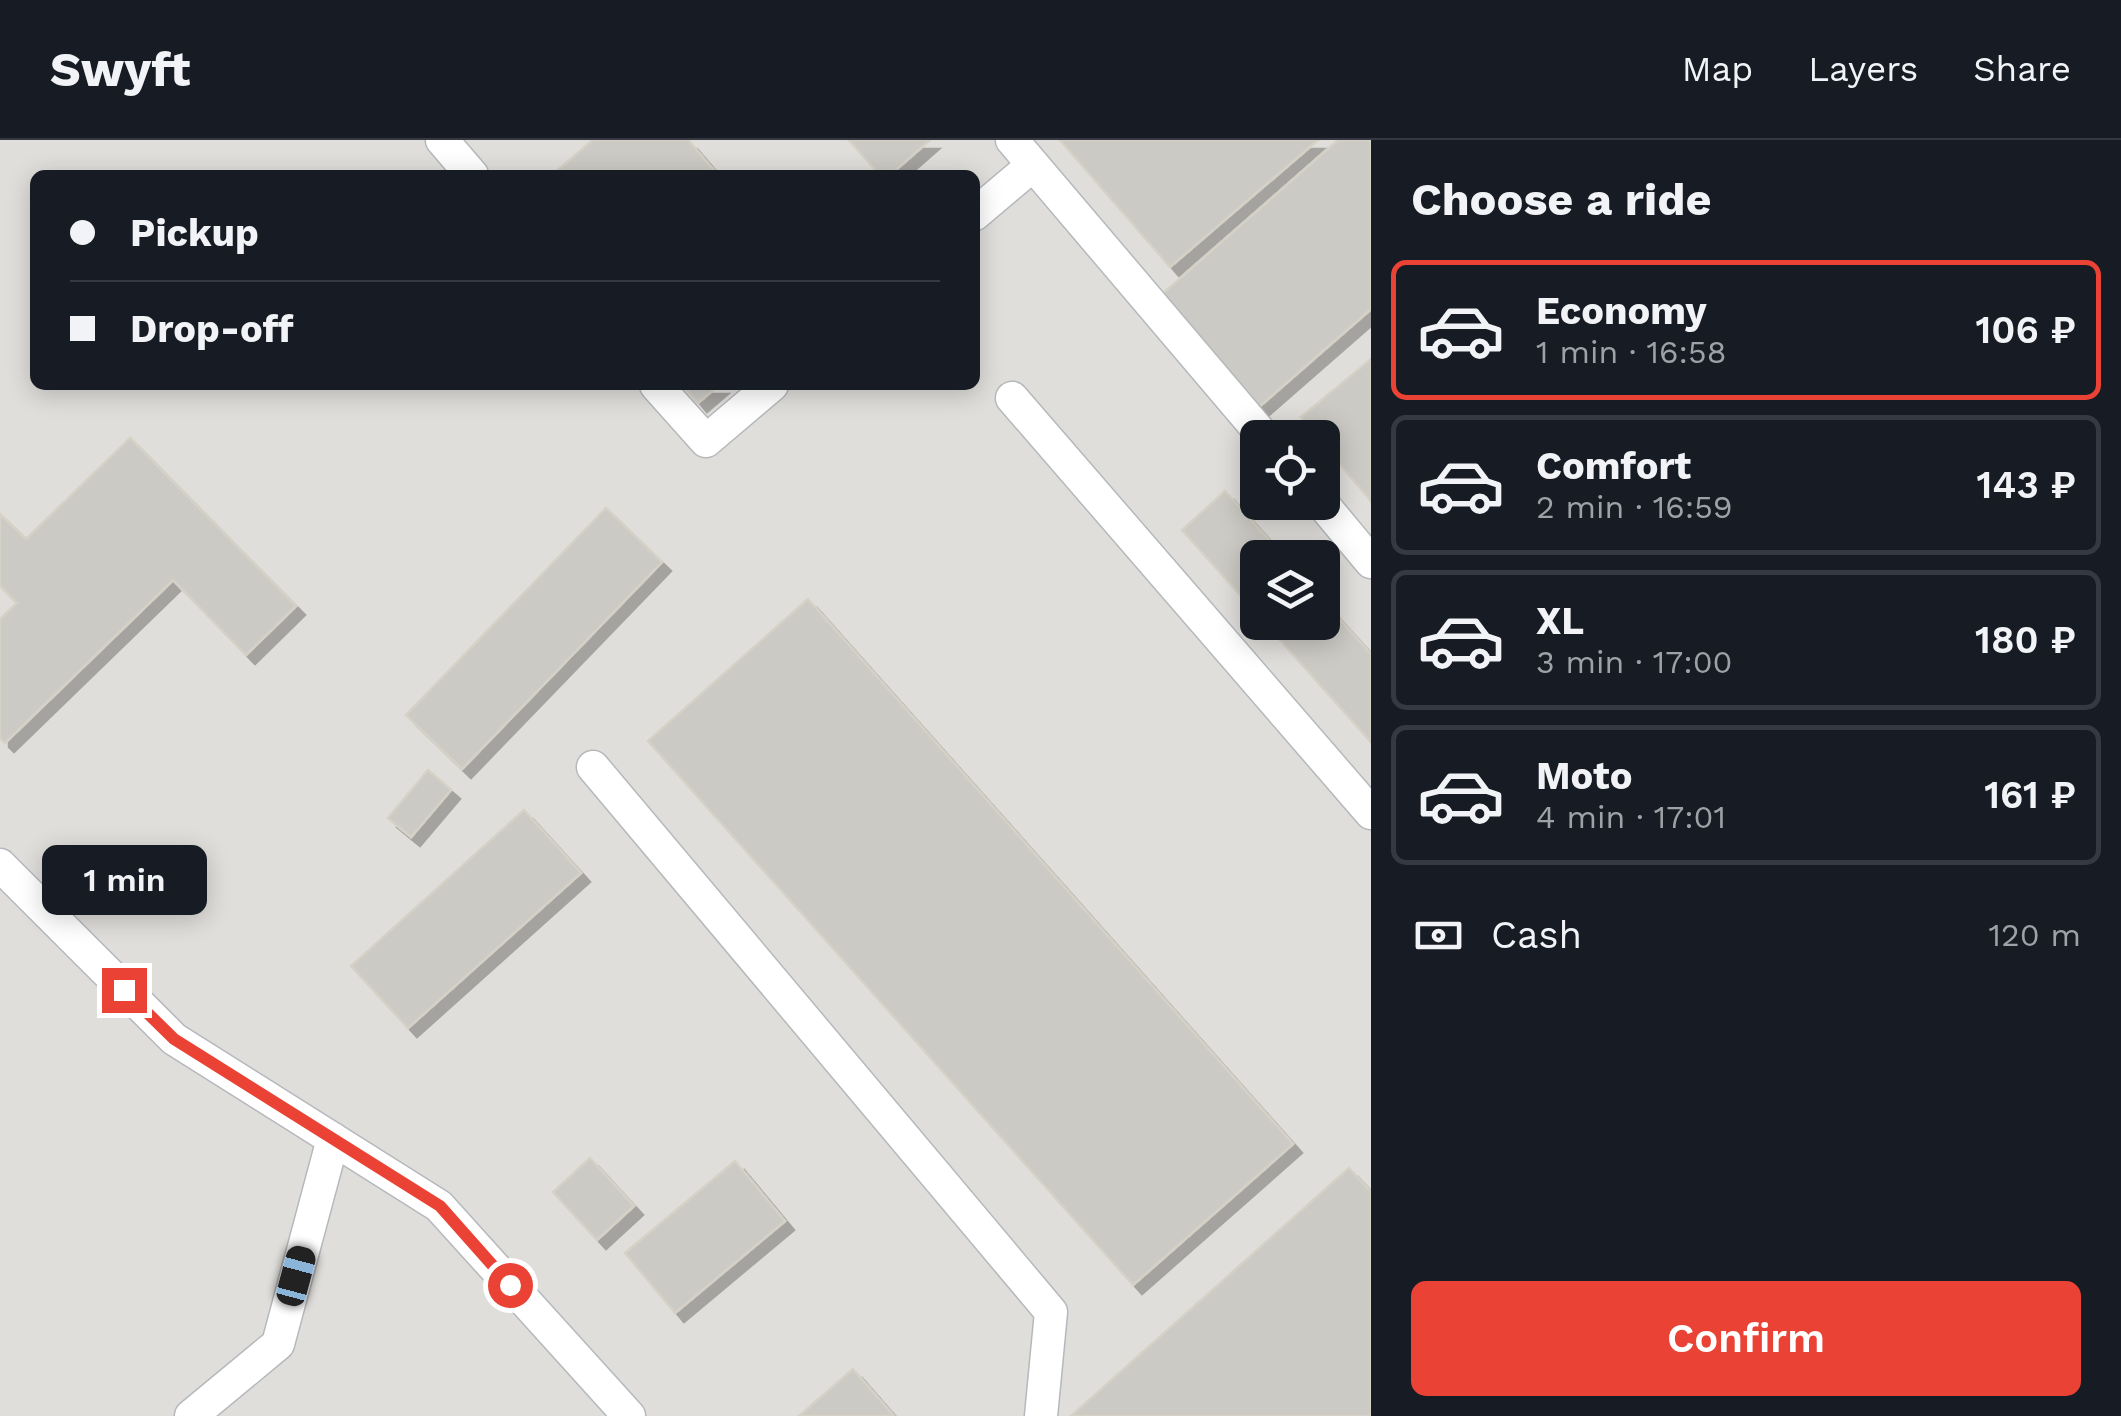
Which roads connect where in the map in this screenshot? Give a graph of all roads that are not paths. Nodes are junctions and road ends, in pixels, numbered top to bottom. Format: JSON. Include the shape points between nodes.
{"nodes":[{"id":1,"x":442,"y":140,"type":"edge"},
{"id":2,"x":1023,"y":152,"type":"edge"},
{"id":3,"x":468,"y":170,"type":"edge"},
{"id":4,"x":980,"y":208,"type":"edge"},
{"id":5,"x":660,"y":390,"type":"edge"},
{"id":6,"x":766,"y":390,"type":"edge"},
{"id":7,"x":1012,"y":398,"type":"dead end"},
{"id":8,"x":1251,"y":420,"type":"edge"},
{"id":9,"x":1336,"y":520,"type":"edge"},
{"id":10,"x":1371,"y":562,"type":"edge"},
{"id":11,"x":593,"y":768,"type":"dead end"},
{"id":12,"x":1371,"y":814,"type":"edge"},
{"id":13,"x":0,"y":865,"type":"edge"},
{"id":14,"x":332,"y":1138,"type":"junction"},
{"id":15,"x":191,"y":1416,"type":"edge"},
{"id":16,"x":629,"y":1416,"type":"edge"},
{"id":17,"x":1041,"y":1416,"type":"edge"}],
"edges":[{"from":1,"to":3,"type":"lane"},
{"from":2,"to":4,"type":"lane"},
{"from":2,"to":8,"type":"lane"},
{"from":5,"to":6,"type":"lane","via":[[706,441]]},
{"from":7,"to":12,"type":"lane"},
{"from":9,"to":10,"type":"lane"},
{"from":11,"to":17,"type":"lane","via":[[1051,1312]]},
{"from":13,"to":14,"type":"lane","via":[[174,1039]]},
{"from":14,"to":15,"type":"lane","via":[[278,1344]]},
{"from":14,"to":16,"type":"lane","via":[[440,1206]]}]}
